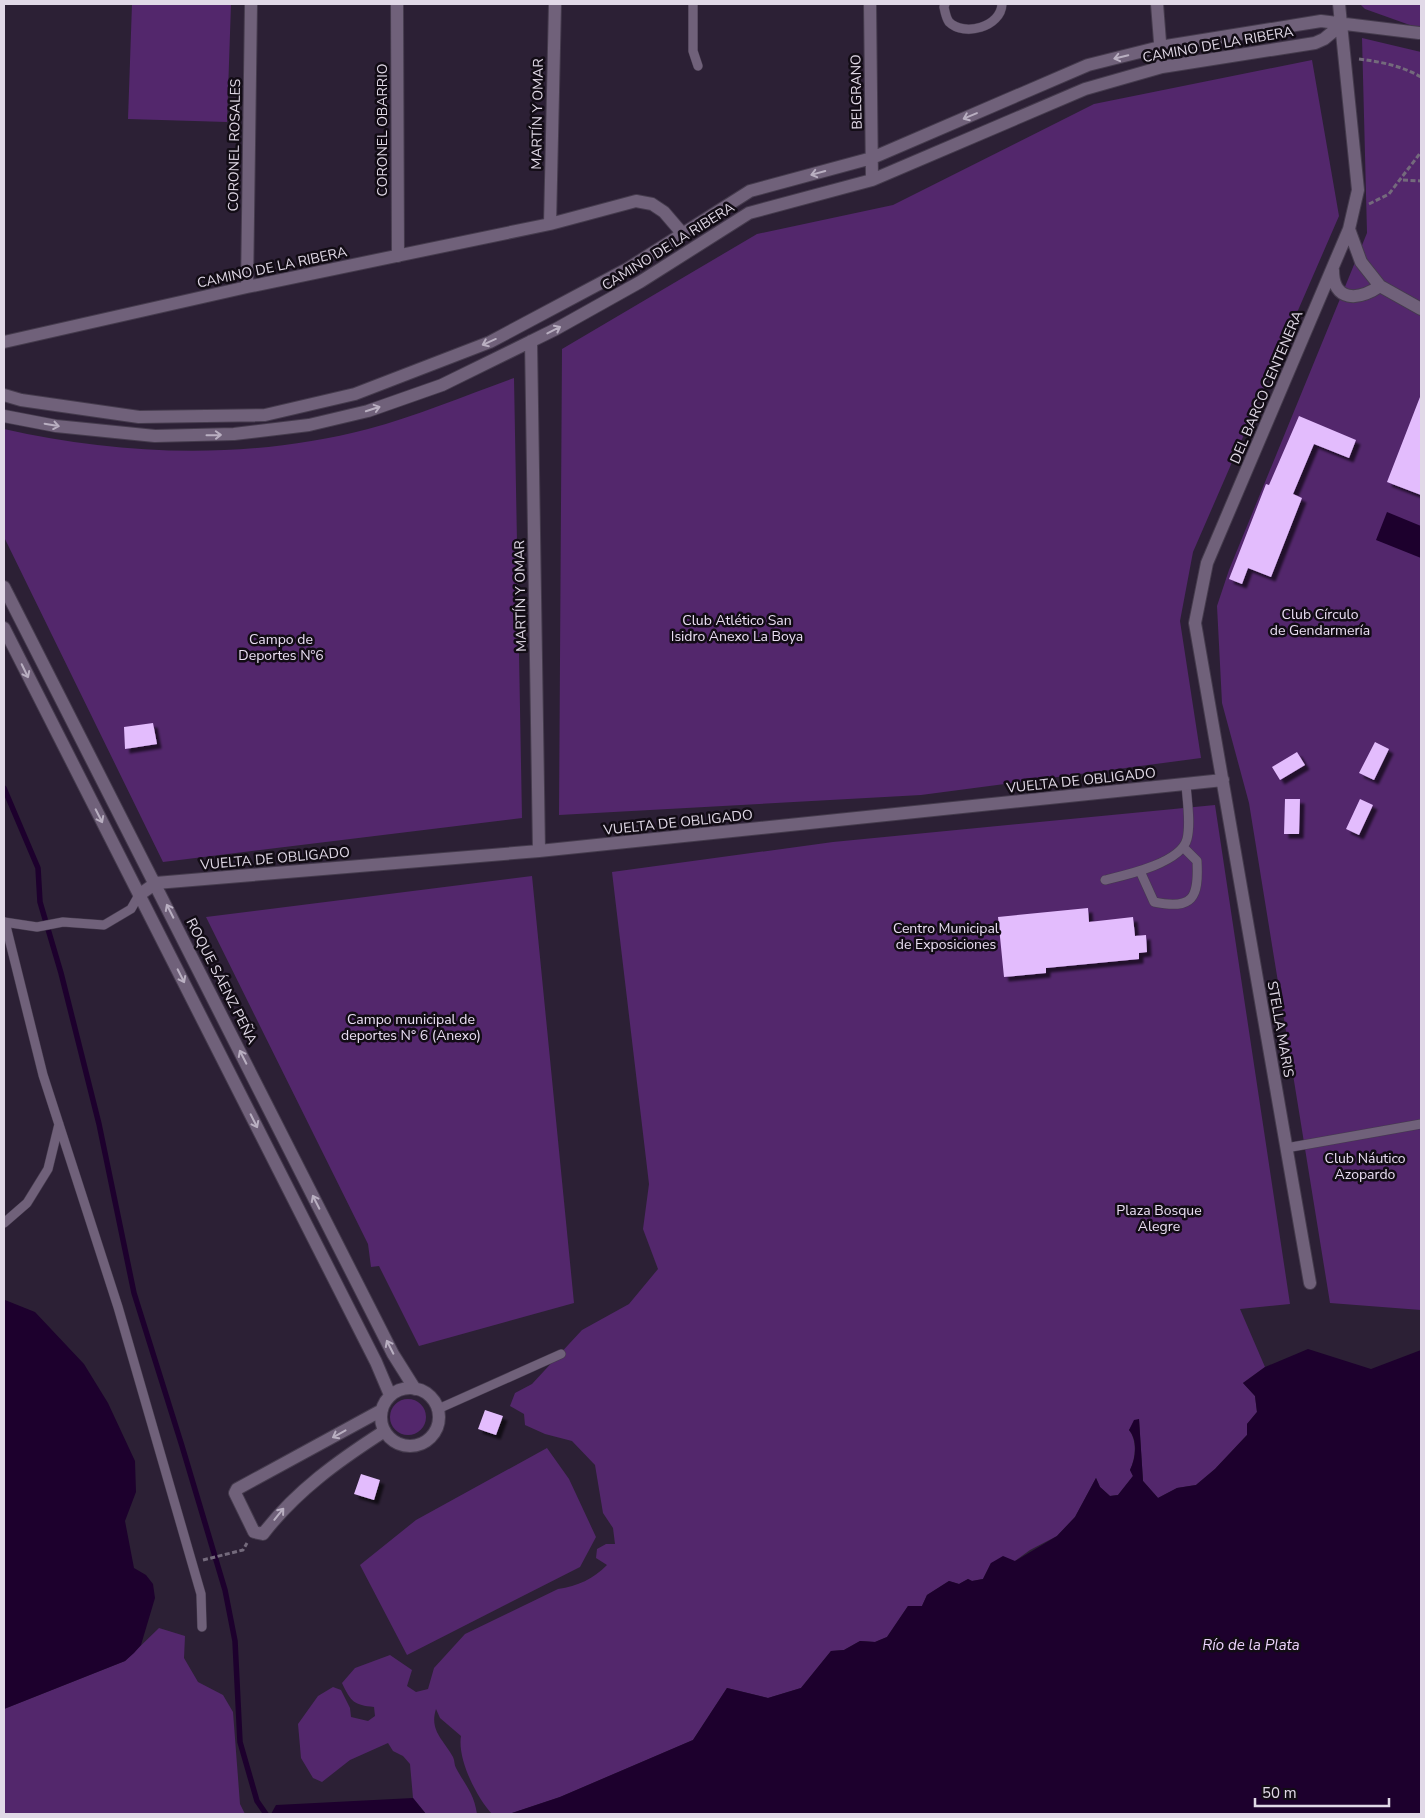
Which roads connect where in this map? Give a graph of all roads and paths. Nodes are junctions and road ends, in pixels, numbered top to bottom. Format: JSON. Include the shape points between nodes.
{"nodes":[{"id":1,"x":251,"y":4,"type":"edge"},
{"id":2,"x":397,"y":4,"type":"edge"},
{"id":3,"x":555,"y":4,"type":"edge"},
{"id":4,"x":693,"y":4,"type":"edge"},
{"id":5,"x":870,"y":4,"type":"edge"},
{"id":6,"x":945,"y":4,"type":"edge"},
{"id":7,"x":1002,"y":4,"type":"edge"},
{"id":8,"x":1157,"y":4,"type":"edge"},
{"id":9,"x":1339,"y":4,"type":"edge"},
{"id":10,"x":1341,"y":25,"type":"junction"},
{"id":11,"x":1419,"y":33,"type":"dead end"},
{"id":12,"x":1160,"y":47,"type":"junction"},
{"id":13,"x":1344,"y":57,"type":"junction"},
{"id":14,"x":698,"y":66,"type":"dead end"},
{"id":15,"x":1162,"y":67,"type":"junction"},
{"id":16,"x":1421,"y":77,"type":"edge"},
{"id":17,"x":1421,"y":152,"type":"edge"},
{"id":18,"x":872,"y":158,"type":"junction"},
{"id":19,"x":872,"y":180,"type":"junction"},
{"id":20,"x":1402,"y":180,"type":"junction"},
{"id":21,"x":1421,"y":181,"type":"edge"},
{"id":22,"x":1353,"y":212,"type":"junction"},
{"id":23,"x":550,"y":224,"type":"junction"},
{"id":24,"x":1349,"y":228,"type":"junction"},
{"id":25,"x":682,"y":233,"type":"junction"},
{"id":26,"x":398,"y":256,"type":"junction"},
{"id":27,"x":1333,"y":267,"type":"junction"},
{"id":28,"x":1380,"y":286,"type":"junction"},
{"id":29,"x":247,"y":287,"type":"junction"},
{"id":30,"x":1421,"y":309,"type":"edge"},
{"id":31,"x":531,"y":341,"type":"junction"},
{"id":32,"x":4,"y":342,"type":"edge"},
{"id":33,"x":4,"y":395,"type":"edge"},
{"id":34,"x":4,"y":416,"type":"edge"},
{"id":35,"x":4,"y":587,"type":"edge"},
{"id":36,"x":4,"y":628,"type":"edge"},
{"id":37,"x":1224,"y":780,"type":"junction"},
{"id":38,"x":1186,"y":784,"type":"junction"},
{"id":39,"x":1183,"y":847,"type":"junction"},
{"id":40,"x":539,"y":851,"type":"junction"},
{"id":41,"x":1140,"y":872,"type":"junction"},
{"id":42,"x":1105,"y":880,"type":"dead end"},
{"id":43,"x":156,"y":883,"type":"junction"},
{"id":44,"x":139,"y":895,"type":"junction"},
{"id":45,"x":4,"y":922,"type":"edge"},
{"id":46,"x":59,"y":1123,"type":"junction"},
{"id":47,"x":1421,"y":1124,"type":"edge"},
{"id":48,"x":1286,"y":1148,"type":"junction"},
{"id":49,"x":4,"y":1223,"type":"edge"},
{"id":50,"x":1310,"y":1283,"type":"dead end"},
{"id":51,"x":561,"y":1354,"type":"dead end"},
{"id":52,"x":415,"y":1388,"type":"junction"},
{"id":53,"x":390,"y":1395,"type":"junction"},
{"id":54,"x":438,"y":1409,"type":"junction"},
{"id":55,"x":382,"y":1410,"type":"junction"},
{"id":56,"x":383,"y":1432,"type":"junction"},
{"id":57,"x":233,"y":1552,"type":"dead end"},
{"id":58,"x":196,"y":1562,"type":"dead end"},
{"id":59,"x":202,"y":1627,"type":"dead end"}],
"edges":[{"from":1,"to":29,"type":"street","name":"CORONEL ROSALES"},
{"from":2,"to":26,"type":"street","name":"CORONEL OBARRIO"},
{"from":3,"to":23,"type":"street","name":"MARTÍN Y OMAR"},
{"from":4,"to":14,"type":"lane","via":[[693,51]]},
{"from":5,"to":18,"type":"street","name":"BELGRANO"},
{"from":6,"to":7,"type":"lane","via":[[948,20],[958,28],[974,31],[994,20]]},
{"from":8,"to":12,"type":"street"},
{"from":9,"to":10,"type":"street","name":"DEL BARCO CENTENERA"},
{"from":10,"to":11,"type":"street","name":"CAMINO DE LA RIBERA"},
{"from":10,"to":12,"type":"street","name":"CAMINO DE LA RIBERA","via":[[1321,21]]},
{"from":10,"to":13,"type":"street","name":"DEL BARCO CENTENERA"},
{"from":10,"to":15,"type":"street","name":"CAMINO DE LA RIBERA","via":[[1315,43]]},
{"from":12,"to":15,"type":"street"},
{"from":12,"to":18,"type":"street","name":"CAMINO DE LA RIBERA","one_way":true,"via":[[1088,65]]},
{"from":13,"to":16,"type":"path","via":[[1383,62]]},
{"from":13,"to":22,"type":"street","name":"DEL BARCO CENTENERA","via":[[1358,190]]},
{"from":15,"to":19,"type":"street","name":"CAMINO DE LA RIBERA","via":[[1085,89]]},
{"from":17,"to":20,"type":"path"},
{"from":18,"to":19,"type":"street","name":"BELGRANO"},
{"from":18,"to":25,"type":"street","name":"CAMINO DE LA RIBERA","one_way":true,"via":[[750,191]]},
{"from":31,"to":19,"type":"street","name":"CAMINO DE LA RIBERA","one_way":true,"via":[[640,282],[749,213]]},
{"from":20,"to":21,"type":"path"},
{"from":20,"to":22,"type":"path","via":[[1389,194]]},
{"from":22,"to":24,"type":"street","name":"DEL BARCO CENTENERA"},
{"from":23,"to":25,"type":"street","name":"CAMINO DE LA RIBERA","via":[[636,201],[652,204],[664,212]]},
{"from":23,"to":26,"type":"street","name":"CAMINO DE LA RIBERA"},
{"from":24,"to":27,"type":"street","name":"DEL BARCO CENTENERA"},
{"from":24,"to":28,"type":"street","via":[[1361,262]]},
{"from":25,"to":33,"type":"street","name":"CAMINO DE LA RIBERA","one_way":true,"via":[[627,268],[490,342],[355,394],[265,415],[139,417]]},
{"from":26,"to":29,"type":"street","name":"CAMINO DE LA RIBERA"},
{"from":27,"to":28,"type":"street","via":[[1336,287],[1344,294],[1352,297],[1367,295]]},
{"from":27,"to":37,"type":"street","name":"DEL BARCO CENTENERA","via":[[1207,563],[1195,623]]},
{"from":28,"to":30,"type":"street"},
{"from":29,"to":32,"type":"street","name":"CAMINO DE LA RIBERA"},
{"from":34,"to":31,"type":"street","name":"CAMINO DE LA RIBERA","one_way":true,"via":[[56,426],[155,436],[234,434],[309,425],[368,410],[442,385]]},
{"from":31,"to":40,"type":"street","name":"MARTÍN Y OMAR"},
{"from":35,"to":43,"type":"street","name":"ROQUE SÁENZ PEÑA"},
{"from":36,"to":44,"type":"street","one_way":true},
{"from":37,"to":38,"type":"street","name":"VUELTA DE OBLIGADO"},
{"from":37,"to":48,"type":"street","name":"STELLA MARIS"},
{"from":38,"to":39,"type":"lane","via":[[1187,839]]},
{"from":38,"to":40,"type":"street","name":"VUELTA DE OBLIGADO"},
{"from":39,"to":41,"type":"lane"},
{"from":39,"to":41,"type":"lane","via":[[1197,861],[1198,884],[1192,898],[1183,905],[1154,902]]},
{"from":40,"to":43,"type":"street","name":"VUELTA DE OBLIGADO"},
{"from":41,"to":42,"type":"lane"},
{"from":43,"to":44,"type":"street"},
{"from":52,"to":43,"type":"street","name":"ROQUE SÁENZ PEÑA","one_way":true,"via":[[393,1354]]},
{"from":44,"to":45,"type":"lane","via":[[131,910],[104,925],[63,922],[37,927]]},
{"from":44,"to":53,"type":"street","one_way":true},
{"from":45,"to":46,"type":"lane","via":[[43,1075]]},
{"from":46,"to":49,"type":"lane","via":[[48,1169],[27,1203]]},
{"from":46,"to":59,"type":"lane","via":[[118,1306],[201,1594]]},
{"from":47,"to":48,"type":"lane"},
{"from":48,"to":50,"type":"street","name":"STELLA MARIS"},
{"from":51,"to":54,"type":"lane"},
{"from":52,"to":53,"type":"street"},
{"from":52,"to":54,"type":"street","name":"ROQUE SÁENZ PEÑA","via":[[432,1398]]},
{"from":53,"to":55,"type":"street"},
{"from":54,"to":56,"type":"street","via":[[439,1422],[435,1433],[426,1442],[410,1447],[395,1443]]},
{"from":55,"to":56,"type":"street"},
{"from":55,"to":56,"type":"street","one_way":true,"via":[[237,1489],[254,1532],[263,1534],[282,1509],[336,1462]]},
{"from":57,"to":58,"type":"path"}]}
